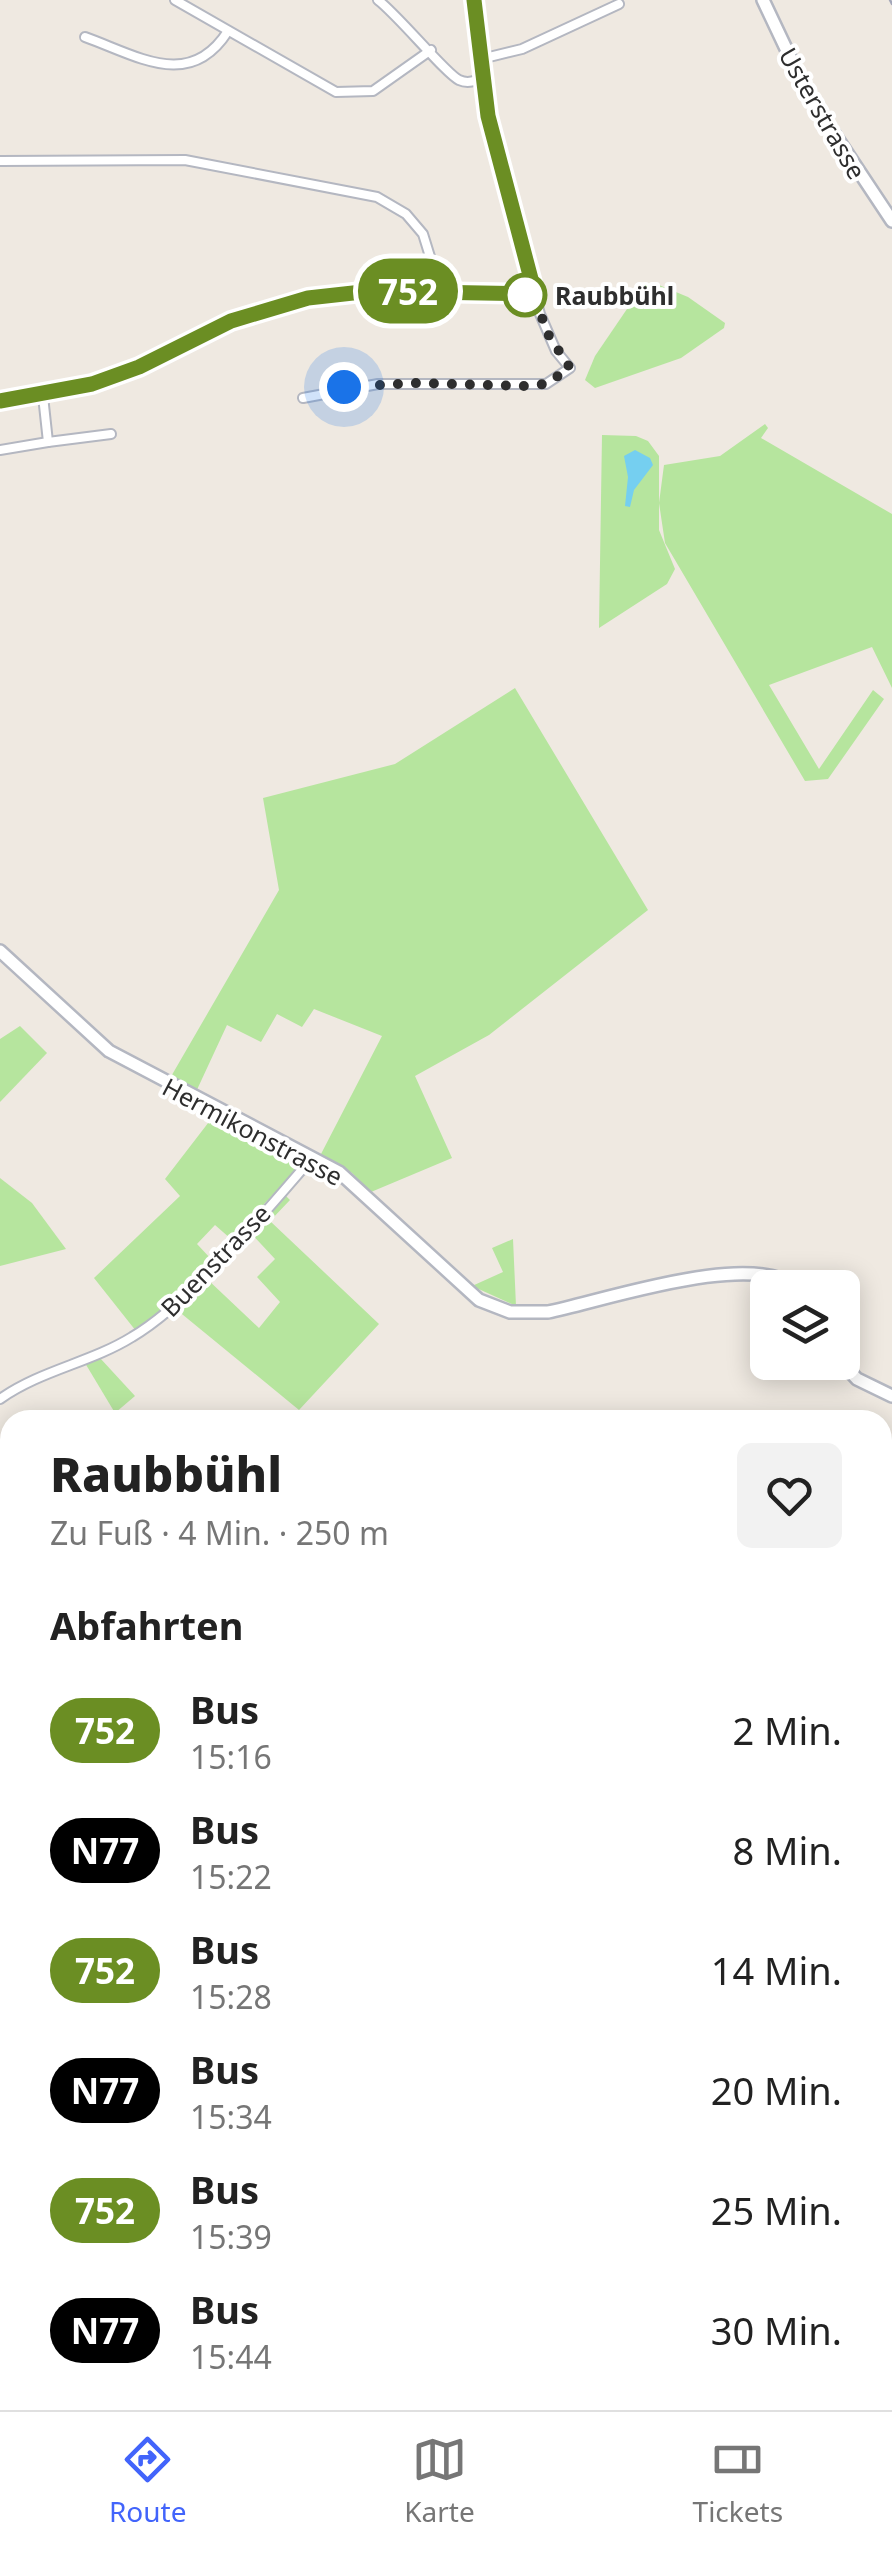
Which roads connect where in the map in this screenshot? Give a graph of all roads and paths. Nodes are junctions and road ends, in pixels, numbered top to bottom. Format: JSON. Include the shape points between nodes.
{"nodes":[{"id":1,"x":175,"y":0,"type":"edge"},
{"id":2,"x":378,"y":0,"type":"edge"},
{"id":3,"x":474,"y":0,"type":"edge"},
{"id":4,"x":763,"y":0,"type":"edge"},
{"id":5,"x":619,"y":4,"type":"dead end"},
{"id":6,"x":228,"y":31,"type":"junction"},
{"id":7,"x":85,"y":37,"type":"dead end"},
{"id":8,"x":432,"y":50,"type":"junction"},
{"id":9,"x":481,"y":59,"type":"junction"},
{"id":10,"x":483,"y":78,"type":"junction"},
{"id":11,"x":0,"y":161,"type":"edge"},
{"id":12,"x":892,"y":221,"type":"edge"},
{"id":13,"x":432,"y":292,"type":"junction"},
{"id":14,"x":535,"y":294,"type":"junction"},
{"id":15,"x":43,"y":396,"type":"junction"},
{"id":16,"x":303,"y":398,"type":"dead end"},
{"id":17,"x":0,"y":400,"type":"edge"},
{"id":18,"x":111,"y":434,"type":"dead end"},
{"id":19,"x":48,"y":442,"type":"junction"},
{"id":20,"x":0,"y":450,"type":"edge"},
{"id":21,"x":0,"y":951,"type":"edge"},
{"id":22,"x":312,"y":1158,"type":"junction"},
{"id":23,"x":750,"y":1273,"type":"edge"},
{"id":24,"x":860,"y":1380,"type":"edge"},
{"id":25,"x":892,"y":1396,"type":"edge"},
{"id":26,"x":0,"y":1399,"type":"edge"}],
"edges":[{"from":1,"to":6,"type":"street"},
{"from":2,"to":8,"type":"street"},
{"from":3,"to":9,"type":"street"},
{"from":4,"to":12,"type":"street","name":"Usterstrasse","via":[[807,93]]},
{"from":5,"to":9,"type":"street","via":[[512,53]]},
{"from":6,"to":7,"type":"street","via":[[214,54],[188,65]]},
{"from":6,"to":8,"type":"street","via":[[317,84],[356,94],[373,91]]},
{"from":8,"to":10,"type":"street","via":[[456,79]]},
{"from":9,"to":10,"type":"street"},
{"from":10,"to":14,"type":"street"},
{"from":11,"to":13,"type":"street","via":[[185,160],[377,198],[406,214],[422,234]]},
{"from":13,"to":14,"type":"street"},
{"from":13,"to":15,"type":"street","via":[[350,292],[285,304],[216,327],[139,367]]},
{"from":14,"to":16,"type":"street","via":[[546,331],[570,368],[546,384],[378,384]]},
{"from":15,"to":17,"type":"street"},
{"from":15,"to":19,"type":"street"},
{"from":18,"to":19,"type":"street"},
{"from":19,"to":20,"type":"street"},
{"from":21,"to":22,"type":"street","name":"Hermikonstrasse","via":[[109,1051]]},
{"from":22,"to":23,"type":"street","name":"Hermikonstrasse","via":[[346,1178],[464,1289],[510,1312],[548,1312]]},
{"from":22,"to":26,"type":"street","name":"Buenstrasse","via":[[159,1319]]},
{"from":24,"to":25,"type":"street"}]}
